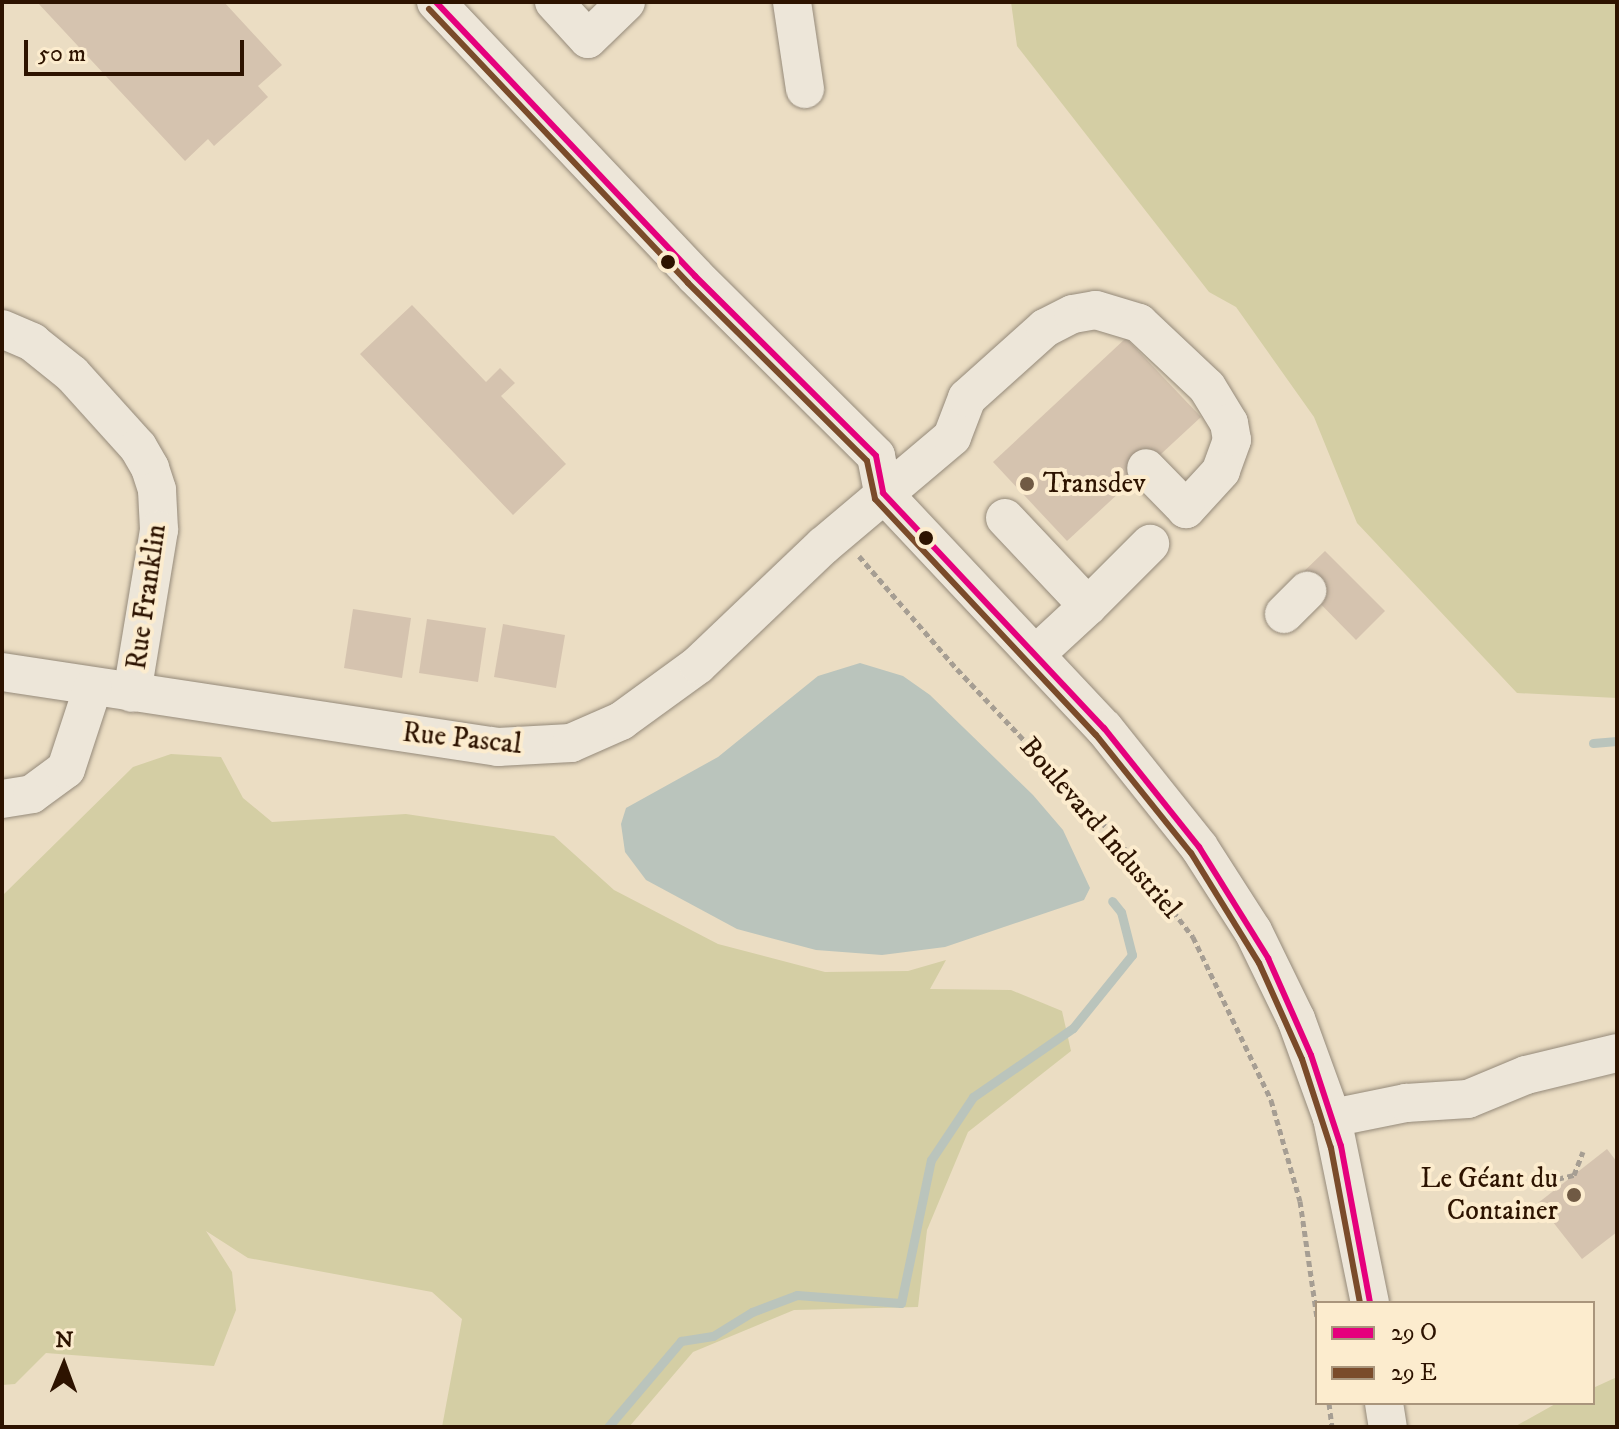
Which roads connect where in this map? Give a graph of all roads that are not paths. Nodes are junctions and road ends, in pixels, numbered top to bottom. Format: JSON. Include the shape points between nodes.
{"nodes":[{"id":1,"x":436,"y":2,"type":"edge"},
{"id":2,"x":554,"y":2,"type":"edge"},
{"id":3,"x":626,"y":2,"type":"edge"},
{"id":4,"x":792,"y":2,"type":"edge"},
{"id":5,"x":805,"y":89,"type":"dead end"},
{"id":6,"x":2,"y":329,"type":"edge"},
{"id":7,"x":1146,"y":468,"type":"dead end"},
{"id":8,"x":883,"y":493,"type":"junction"},
{"id":9,"x":1005,"y":518,"type":"dead end"},
{"id":10,"x":1150,"y":544,"type":"dead end"},
{"id":11,"x":1088,"y":606,"type":"junction"},
{"id":12,"x":1035,"y":655,"type":"junction"},
{"id":13,"x":2,"y":672,"type":"edge"},
{"id":14,"x":93,"y":687,"type":"junction"},
{"id":15,"x":132,"y":693,"type":"junction"},
{"id":16,"x":2,"y":799,"type":"edge"},
{"id":17,"x":1617,"y":1053,"type":"edge"},
{"id":18,"x":1332,"y":1118,"type":"junction"},
{"id":19,"x":1370,"y":1301,"type":"edge"},
{"id":20,"x":1384,"y":1405,"type":"edge"},
{"id":21,"x":1388,"y":1427,"type":"edge"}],
"edges":[{"from":1,"to":8,"type":"street","via":[[695,276],[876,456]]},
{"from":2,"to":3,"type":"street","via":[[588,39]]},
{"from":4,"to":5,"type":"street"},
{"from":6,"to":15,"type":"street","name":"Rue Franklin","via":[[32,342],[72,374],[138,447],[150,468],[159,530]]},
{"from":7,"to":8,"type":"street","name":"Rue Pascal","via":[[1186,509],[1221,471],[1232,440],[1229,423],[1207,387],[1139,323],[1096,310],[1045,328],[967,398],[952,437]]},
{"from":8,"to":12,"type":"street","name":"Boulevard Industriel"},
{"from":8,"to":15,"type":"street","name":"Rue Pascal","via":[[698,665],[621,721],[571,743],[498,747]]},
{"from":9,"to":11,"type":"street"},
{"from":10,"to":11,"type":"street"},
{"from":11,"to":12,"type":"street"},
{"from":12,"to":18,"type":"street","name":"Boulevard Industriel","via":[[1159,795],[1236,903],[1280,982]]},
{"from":13,"to":14,"type":"street","name":"Rue Pascal"},
{"from":14,"to":15,"type":"street","name":"Rue Pascal"},
{"from":14,"to":16,"type":"street","via":[[66,769],[32,794]]},
{"from":17,"to":18,"type":"street","via":[[1526,1075],[1468,1099],[1406,1103]]},
{"from":18,"to":19,"type":"street","name":"Boulevard Industriel"},
{"from":20,"to":21,"type":"street"}]}
